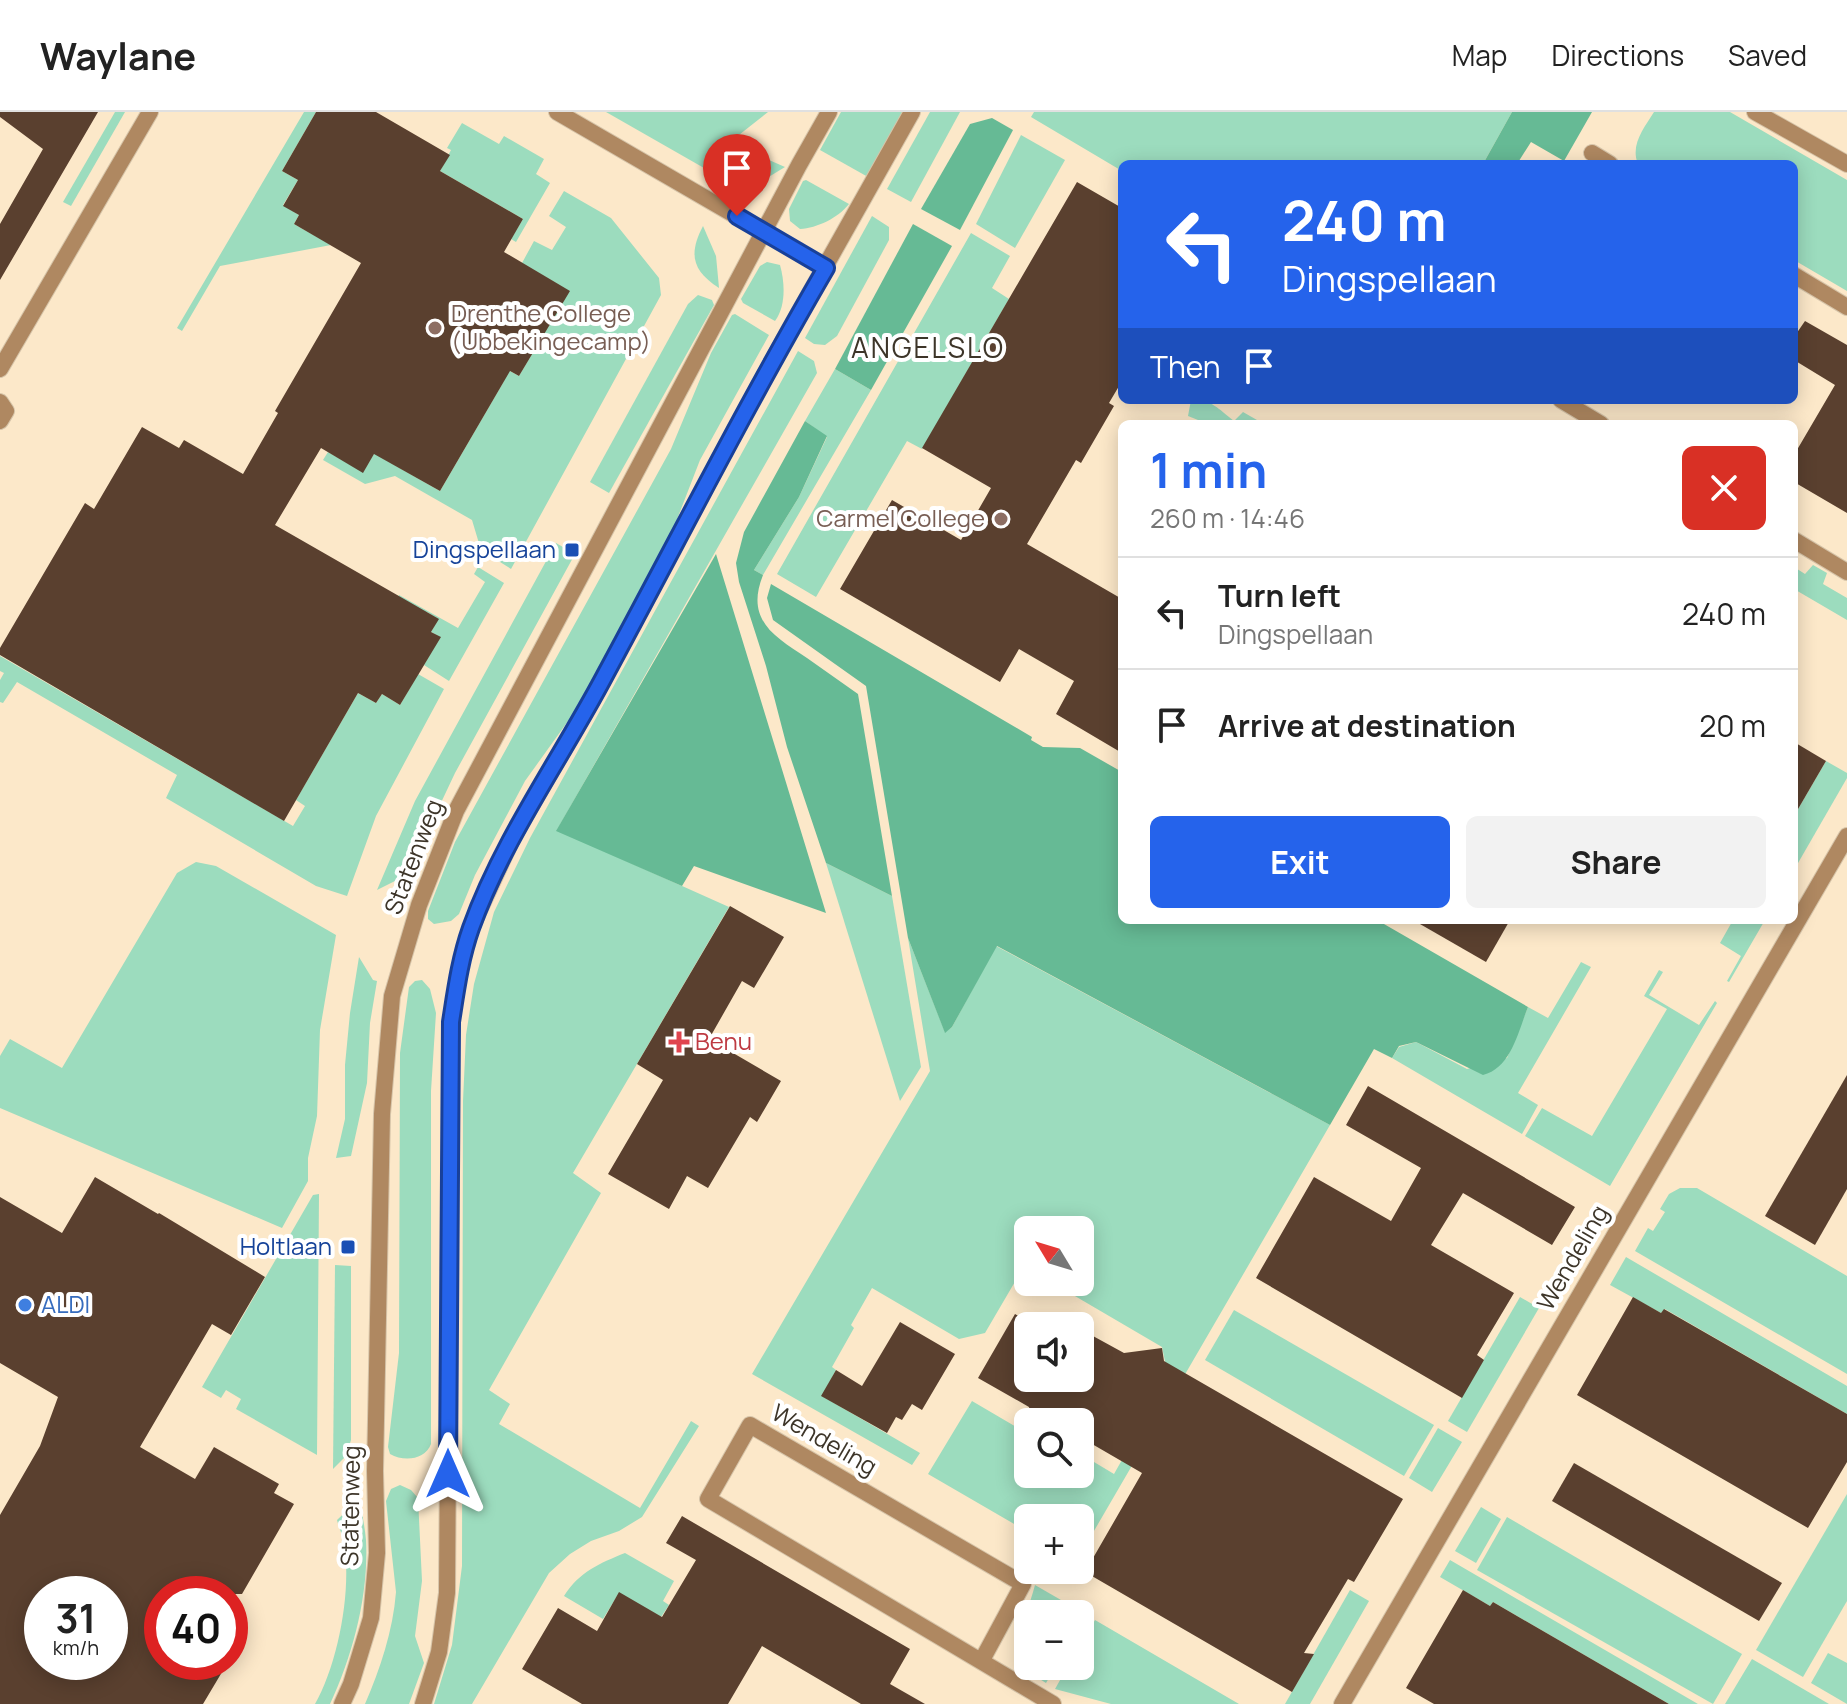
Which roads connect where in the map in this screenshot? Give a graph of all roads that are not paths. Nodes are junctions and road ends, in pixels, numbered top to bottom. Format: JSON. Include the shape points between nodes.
{"nodes":[{"id":1,"x":150,"y":112,"type":"edge"},
{"id":2,"x":557,"y":112,"type":"edge"},
{"id":3,"x":829,"y":112,"type":"edge"},
{"id":4,"x":912,"y":112,"type":"edge"},
{"id":5,"x":1755,"y":112,"type":"edge"},
{"id":6,"x":1592,"y":153,"type":"dead end"},
{"id":7,"x":1603,"y":160,"type":"edge"},
{"id":8,"x":1847,"y":164,"type":"edge"},
{"id":9,"x":763,"y":232,"type":"junction"},
{"id":10,"x":826,"y":268,"type":"junction"},
{"id":11,"x":1798,"y":277,"type":"edge"},
{"id":12,"x":1847,"y":307,"type":"edge"},
{"id":13,"x":0,"y":369,"type":"edge"},
{"id":14,"x":0,"y":402,"type":"edge"},
{"id":15,"x":1568,"y":404,"type":"edge"},
{"id":16,"x":1594,"y":420,"type":"edge"},
{"id":17,"x":0,"y":421,"type":"edge"},
{"id":18,"x":1798,"y":542,"type":"edge"},
{"id":19,"x":1847,"y":572,"type":"edge"},
{"id":20,"x":1847,"y":836,"type":"edge"},
{"id":21,"x":1798,"y":920,"type":"edge"},
{"id":22,"x":1796,"y":924,"type":"edge"},
{"id":23,"x":982,"y":1660,"type":"junction"},
{"id":24,"x":342,"y":1704,"type":"edge"},
{"id":25,"x":423,"y":1704,"type":"edge"},
{"id":26,"x":1053,"y":1704,"type":"edge"},
{"id":27,"x":1342,"y":1704,"type":"edge"}],
"edges":[{"from":1,"to":13,"type":"street"},
{"from":2,"to":9,"type":"street"},
{"from":3,"to":9,"type":"street","name":"Statenweg"},
{"from":4,"to":10,"type":"street"},
{"from":5,"to":8,"type":"street"},
{"from":6,"to":7,"type":"street"},
{"from":9,"to":10,"type":"street"},
{"from":9,"to":24,"type":"street","name":"Statenweg","via":[[456,811],[419,905],[392,996],[382,1114],[377,1553],[371,1618]]},
{"from":10,"to":25,"type":"street","via":[[513,837],[471,928],[451,1022],[447,1593],[439,1652]]},
{"from":11,"to":12,"type":"street"},
{"from":14,"to":17,"type":"street","via":[[6,411]]},
{"from":15,"to":16,"type":"street"},
{"from":18,"to":19,"type":"street"},
{"from":20,"to":21,"type":"street","name":"Wendeling"},
{"from":22,"to":27,"type":"street","name":"Wendeling"},
{"from":23,"to":23,"type":"street","name":"Wendeling","via":[[708,1499],[750,1425],[1023,1584]]},
{"from":23,"to":26,"type":"street","name":"Wendeling"}]}
